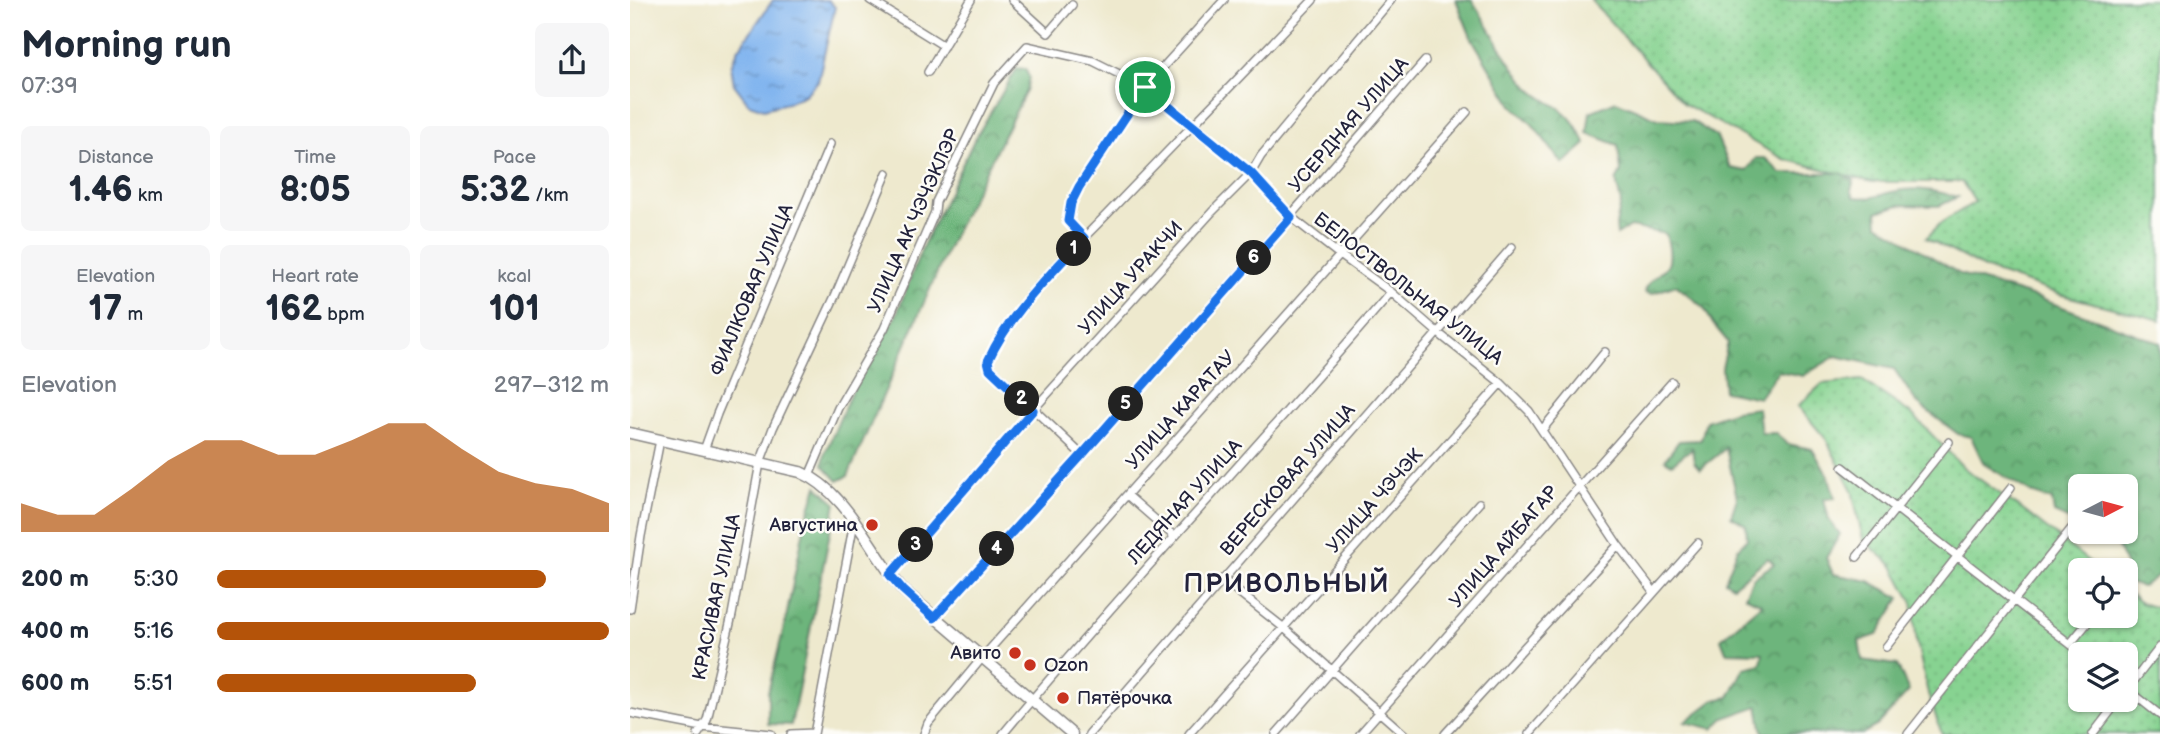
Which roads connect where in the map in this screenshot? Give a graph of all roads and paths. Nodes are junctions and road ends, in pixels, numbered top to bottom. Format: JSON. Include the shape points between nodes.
{"nodes":[{"id":1,"x":971,"y":0,"type":"edge"},
{"id":2,"x":1013,"y":0,"type":"edge"},
{"id":3,"x":1224,"y":0,"type":"edge"},
{"id":4,"x":1313,"y":0,"type":"edge"},
{"id":5,"x":1391,"y":0,"type":"edge"},
{"id":6,"x":873,"y":1,"type":"edge"},
{"id":7,"x":1072,"y":5,"type":"dead end"},
{"id":8,"x":944,"y":46,"type":"junction"},
{"id":9,"x":1093,"y":61,"type":"joint"},
{"id":10,"x":1425,"y":61,"type":"dead end"},
{"id":11,"x":929,"y":72,"type":"dead end"},
{"id":12,"x":1145,"y":87,"type":"junction"},
{"id":13,"x":1467,"y":112,"type":"dead end"},
{"id":14,"x":1192,"y":125,"type":"junction"},
{"id":15,"x":830,"y":144,"type":"dead end"},
{"id":16,"x":887,"y":173,"type":"dead end"},
{"id":17,"x":1251,"y":173,"type":"junction"},
{"id":18,"x":1291,"y":217,"type":"junction"},
{"id":19,"x":1084,"y":238,"type":"junction"},
{"id":20,"x":1512,"y":247,"type":"dead end"},
{"id":21,"x":1340,"y":256,"type":"junction"},
{"id":22,"x":1391,"y":292,"type":"junction"},
{"id":23,"x":1437,"y":332,"type":"junction"},
{"id":24,"x":1605,"y":352,"type":"dead end"},
{"id":25,"x":1672,"y":382,"type":"dead end"},
{"id":26,"x":1501,"y":383,"type":"junction"},
{"id":27,"x":1033,"y":410,"type":"junction"},
{"id":28,"x":1542,"y":430,"type":"junction"},
{"id":29,"x":630,"y":433,"type":"edge"},
{"id":30,"x":660,"y":440,"type":"junction"},
{"id":31,"x":1949,"y":442,"type":"dead end"},
{"id":32,"x":704,"y":450,"type":"junction"},
{"id":33,"x":1082,"y":455,"type":"junction"},
{"id":34,"x":760,"y":463,"type":"junction"},
{"id":35,"x":1843,"y":467,"type":"dead end"},
{"id":36,"x":809,"y":476,"type":"junction"},
{"id":37,"x":1580,"y":485,"type":"junction"},
{"id":38,"x":2011,"y":488,"type":"dead end"},
{"id":39,"x":1127,"y":495,"type":"junction"},
{"id":40,"x":1479,"y":503,"type":"dead end"},
{"id":41,"x":1896,"y":508,"type":"junction"},
{"id":42,"x":854,"y":522,"type":"junction"},
{"id":43,"x":2068,"y":533,"type":"edge"},
{"id":44,"x":1174,"y":536,"type":"junction"},
{"id":45,"x":1698,"y":543,"type":"dead end"},
{"id":46,"x":1618,"y":545,"type":"junction"},
{"id":47,"x":1957,"y":556,"type":"junction"},
{"id":48,"x":1857,"y":557,"type":"dead end"},
{"id":49,"x":890,"y":575,"type":"junction"},
{"id":50,"x":1222,"y":579,"type":"junction"},
{"id":51,"x":1654,"y":592,"type":"junction"},
{"id":52,"x":2014,"y":601,"type":"junction"},
{"id":53,"x":630,"y":609,"type":"edge"},
{"id":54,"x":934,"y":618,"type":"junction"},
{"id":55,"x":1284,"y":628,"type":"junction"},
{"id":56,"x":2083,"y":628,"type":"edge"},
{"id":57,"x":2068,"y":642,"type":"edge"},
{"id":58,"x":2072,"y":642,"type":"edge"},
{"id":59,"x":1886,"y":647,"type":"dead end"},
{"id":60,"x":2160,"y":647,"type":"edge"},
{"id":61,"x":982,"y":658,"type":"junction"},
{"id":62,"x":1332,"y":670,"type":"junction"},
{"id":63,"x":2138,"y":675,"type":"edge"},
{"id":64,"x":2138,"y":698,"type":"edge"},
{"id":65,"x":1032,"y":699,"type":"junction"},
{"id":66,"x":2110,"y":712,"type":"edge"},
{"id":67,"x":630,"y":713,"type":"edge"},
{"id":68,"x":1379,"y":713,"type":"junction"},
{"id":69,"x":2160,"y":715,"type":"edge"},
{"id":70,"x":700,"y":731,"type":"edge"},
{"id":71,"x":814,"y":733,"type":"edge"},
{"id":72,"x":771,"y":734,"type":"edge"},
{"id":73,"x":791,"y":734,"type":"edge"},
{"id":74,"x":924,"y":734,"type":"edge"},
{"id":75,"x":1003,"y":734,"type":"edge"},
{"id":76,"x":1072,"y":734,"type":"edge"},
{"id":77,"x":1089,"y":734,"type":"edge"},
{"id":78,"x":1189,"y":734,"type":"edge"},
{"id":79,"x":1276,"y":734,"type":"edge"},
{"id":80,"x":1360,"y":734,"type":"edge"},
{"id":81,"x":1404,"y":734,"type":"edge"},
{"id":82,"x":1445,"y":734,"type":"edge"},
{"id":83,"x":1529,"y":734,"type":"edge"},
{"id":84,"x":1908,"y":734,"type":"edge"},
{"id":85,"x":2093,"y":734,"type":"edge"}],
"edges":[{"from":1,"to":8,"type":"street"},
{"from":2,"to":7,"type":"street","via":[[1048,33]]},
{"from":3,"to":12,"type":"street"},
{"from":4,"to":14,"type":"street"},
{"from":5,"to":17,"type":"street","name":"УЛИЦА УРАКЧИ"},
{"from":6,"to":8,"type":"street"},
{"from":8,"to":11,"type":"street"},
{"from":9,"to":12,"type":"street","name":"БЕЛОСТВОЛЬНАЯ УЛИЦА"},
{"from":9,"to":36,"type":"street","name":"УЛИЦА АК ЧЭЧЭКЛЭР","via":[[1027,46],[994,83],[936,202],[884,329],[838,408]]},
{"from":10,"to":18,"type":"street","name":"УСЕРДНАЯ УЛИЦА"},
{"from":12,"to":14,"type":"street","name":"БЕЛОСТВОЛЬНАЯ УЛИЦА"},
{"from":12,"to":19,"type":"street","via":[[1071,203],[1068,221]]},
{"from":13,"to":21,"type":"street","name":"УЛИЦА КАРАТАУ"},
{"from":14,"to":17,"type":"street","name":"БЕЛОСТВОЛЬНАЯ УЛИЦА"},
{"from":14,"to":19,"type":"street"},
{"from":15,"to":32,"type":"street","name":"ФИАЛКОВАЯ УЛИЦА"},
{"from":16,"to":34,"type":"street"},
{"from":17,"to":18,"type":"street","name":"БЕЛОСТВОЛЬНАЯ УЛИЦА"},
{"from":17,"to":27,"type":"street","name":"УЛИЦА УРАКЧИ"},
{"from":18,"to":21,"type":"street","name":"БЕЛОСТВОЛЬНАЯ УЛИЦА"},
{"from":18,"to":33,"type":"street","name":"УСЕРДНАЯ УЛИЦА"},
{"from":19,"to":27,"type":"street","via":[[1016,312],[988,361],[990,369]]},
{"from":20,"to":23,"type":"street","name":"ВЕРЕСКОВАЯ УЛИЦА"},
{"from":21,"to":22,"type":"street","name":"БЕЛОСТВОЛЬНАЯ УЛИЦА"},
{"from":21,"to":39,"type":"street","name":"УЛИЦА КАРАТАУ"},
{"from":22,"to":23,"type":"street","name":"БЕЛОСТВОЛЬНАЯ УЛИЦА"},
{"from":22,"to":44,"type":"street","name":"ЛЕДЯНАЯ УЛИЦА"},
{"from":23,"to":26,"type":"street","name":"БЕЛОСТВОЛЬНАЯ УЛИЦА"},
{"from":23,"to":50,"type":"street","name":"ВЕРЕСКОВАЯ УЛИЦА"},
{"from":24,"to":28,"type":"street"},
{"from":25,"to":37,"type":"street","name":"УЛИЦА АЙБАГАР"},
{"from":26,"to":28,"type":"street","name":"БЕЛОСТВОЛЬНАЯ УЛИЦА"},
{"from":26,"to":55,"type":"street","name":"УЛИЦА ЧЭЧЭК"},
{"from":27,"to":33,"type":"street"},
{"from":27,"to":49,"type":"street","name":"УЛИЦА УРАКЧИ"},
{"from":28,"to":37,"type":"street","name":"БЕЛОСТВОЛЬНАЯ УЛИЦА"},
{"from":29,"to":30,"type":"street"},
{"from":30,"to":32,"type":"street"},
{"from":30,"to":53,"type":"street"},
{"from":31,"to":41,"type":"street"},
{"from":32,"to":34,"type":"street"},
{"from":33,"to":54,"type":"street","name":"УСЕРДНАЯ УЛИЦА"},
{"from":34,"to":36,"type":"street"},
{"from":34,"to":70,"type":"street","name":"КРАСИВАЯ УЛИЦА","via":[[732,615],[708,720]]},
{"from":35,"to":41,"type":"street"},
{"from":36,"to":42,"type":"street","via":[[832,494]]},
{"from":37,"to":46,"type":"street","name":"БЕЛОСТВОЛЬНАЯ УЛИЦА"},
{"from":37,"to":68,"type":"street","name":"УЛИЦА АЙБАГАР"},
{"from":38,"to":47,"type":"street"},
{"from":39,"to":44,"type":"street"},
{"from":39,"to":61,"type":"street","name":"УЛИЦА КАРАТАУ"},
{"from":40,"to":62,"type":"street"},
{"from":41,"to":47,"type":"street"},
{"from":41,"to":48,"type":"street"},
{"from":42,"to":49,"type":"street"},
{"from":42,"to":71,"type":"street"},
{"from":43,"to":52,"type":"street"},
{"from":44,"to":65,"type":"street","name":"ЛЕДЯНАЯ УЛИЦА"},
{"from":45,"to":51,"type":"street"},
{"from":46,"to":51,"type":"street","name":"БЕЛОСТВОЛЬНАЯ УЛИЦА"},
{"from":46,"to":82,"type":"street"},
{"from":47,"to":52,"type":"street"},
{"from":47,"to":59,"type":"street"},
{"from":49,"to":54,"type":"street"},
{"from":50,"to":55,"type":"street"},
{"from":50,"to":77,"type":"street","name":"ВЕРЕСКОВАЯ УЛИЦА"},
{"from":51,"to":83,"type":"street"},
{"from":52,"to":57,"type":"street"},
{"from":52,"to":84,"type":"street"},
{"from":54,"to":61,"type":"street"},
{"from":55,"to":62,"type":"street"},
{"from":55,"to":78,"type":"street","name":"УЛИЦА ЧЭЧЭК"},
{"from":56,"to":58,"type":"street"},
{"from":60,"to":63,"type":"street"},
{"from":61,"to":65,"type":"street"},
{"from":61,"to":74,"type":"street","name":"УЛИЦА КАРАТАУ"},
{"from":62,"to":68,"type":"street"},
{"from":62,"to":79,"type":"street"},
{"from":64,"to":69,"type":"street"},
{"from":65,"to":75,"type":"street","name":"ЛЕДЯНАЯ УЛИЦА"},
{"from":65,"to":76,"type":"street"},
{"from":66,"to":85,"type":"street"},
{"from":67,"to":70,"type":"street"},
{"from":68,"to":80,"type":"street","name":"УЛИЦА АЙБАГАР"},
{"from":68,"to":81,"type":"street"},
{"from":70,"to":72,"type":"street"},
{"from":71,"to":73,"type":"street"}]}
